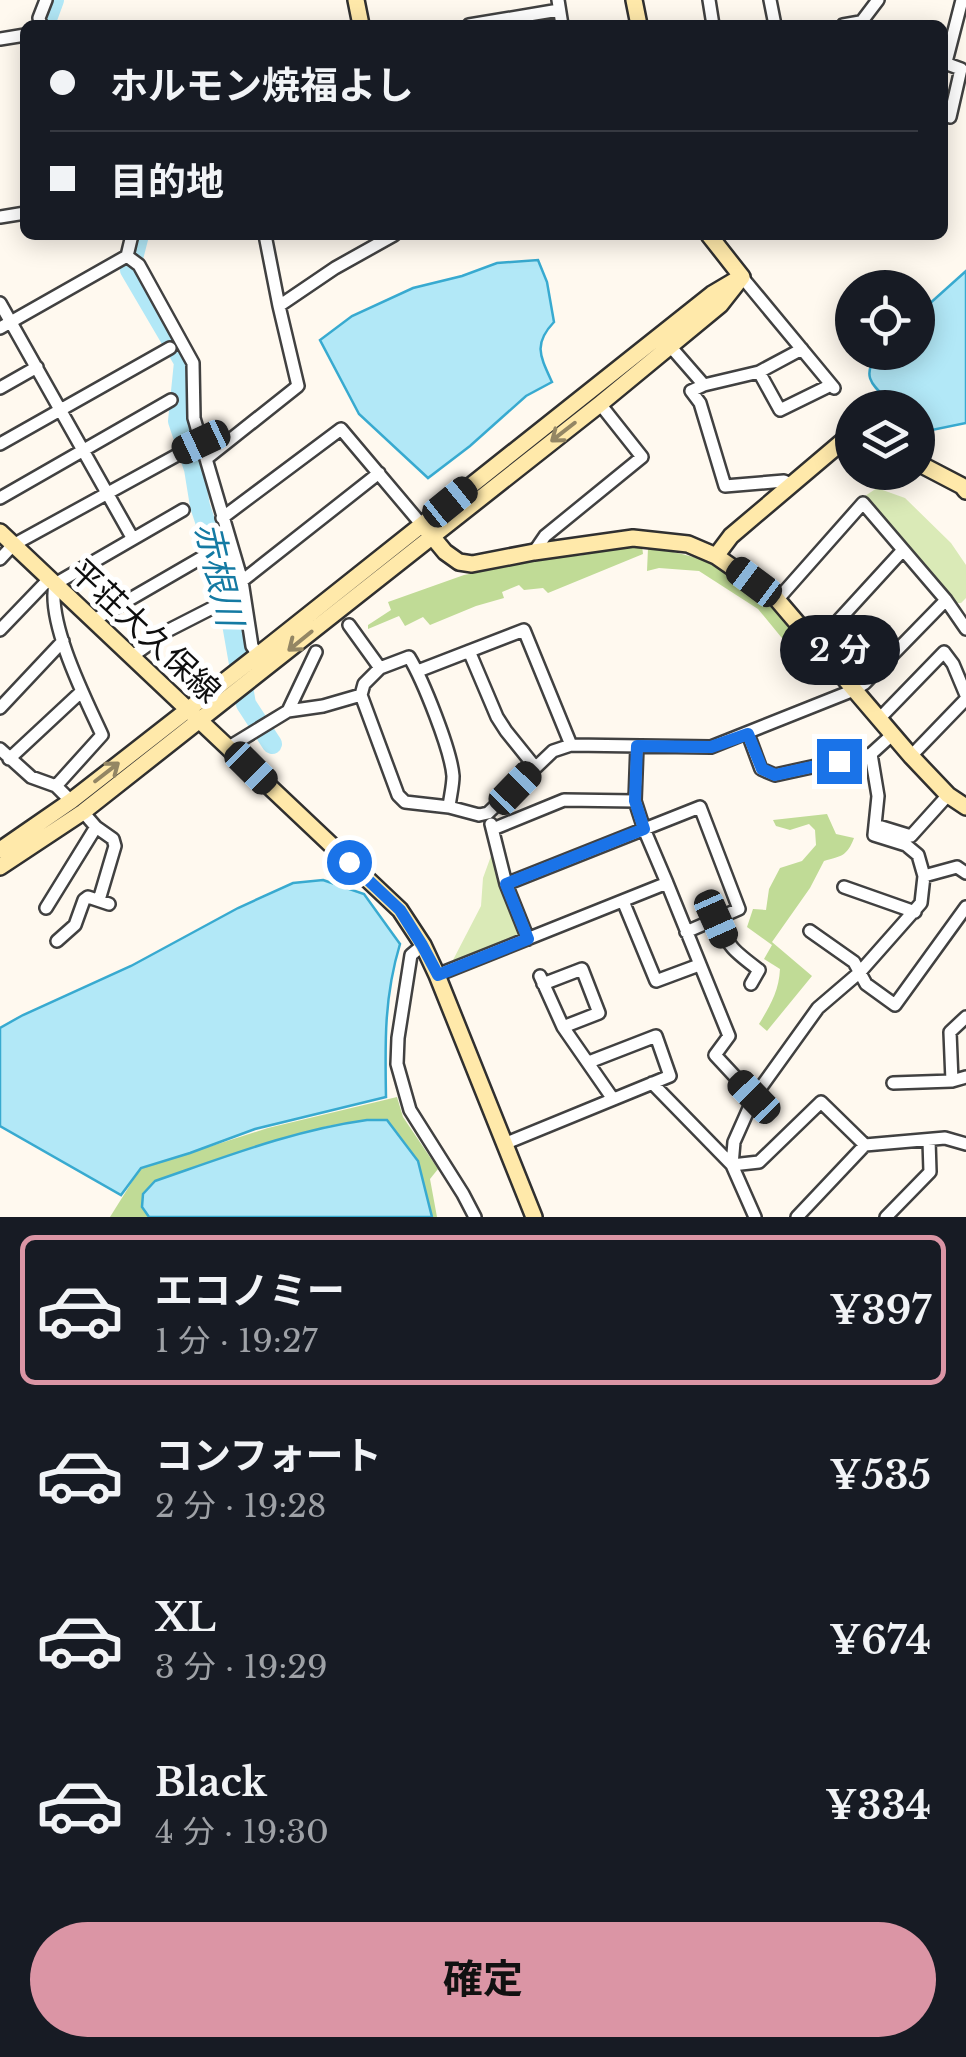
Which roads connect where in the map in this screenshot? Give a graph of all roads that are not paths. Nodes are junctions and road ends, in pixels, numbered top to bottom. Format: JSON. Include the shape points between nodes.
{"nodes":[{"id":1,"x":962,"y":0,"type":"edge"},
{"id":2,"x":559,"y":5,"type":"edge"},
{"id":3,"x":492,"y":20,"type":"edge"},
{"id":4,"x":948,"y":48,"type":"edge"},
{"id":5,"x":948,"y":63,"type":"edge"},
{"id":6,"x":950,"y":117,"type":"dead end"},
{"id":7,"x":131,"y":240,"type":"edge"},
{"id":8,"x":266,"y":240,"type":"edge"},
{"id":9,"x":385,"y":240,"type":"edge"},
{"id":10,"x":713,"y":240,"type":"edge"},
{"id":11,"x":128,"y":256,"type":"junction"},
{"id":12,"x":742,"y":276,"type":"junction"},
{"id":13,"x":0,"y":303,"type":"edge"},
{"id":14,"x":279,"y":306,"type":"junction"},
{"id":15,"x":6,"y":325,"type":"edge"},
{"id":16,"x":670,"y":346,"type":"junction"},
{"id":17,"x":170,"y":348,"type":"dead end"},
{"id":18,"x":802,"y":349,"type":"junction"},
{"id":19,"x":37,"y":366,"type":"junction"},
{"id":20,"x":760,"y":372,"type":"junction"},
{"id":21,"x":704,"y":385,"type":"junction"},
{"id":22,"x":0,"y":388,"type":"edge"},
{"id":23,"x":171,"y":400,"type":"dead end"},
{"id":24,"x":600,"y":404,"type":"junction"},
{"id":25,"x":61,"y":409,"type":"junction"},
{"id":26,"x":201,"y":442,"type":"junction"},
{"id":27,"x":0,"y":444,"type":"edge"},
{"id":28,"x":835,"y":448,"type":"edge"},
{"id":29,"x":82,"y":449,"type":"junction"},
{"id":30,"x":206,"y":459,"type":"junction"},
{"id":31,"x":935,"y":472,"type":"edge"},
{"id":32,"x":379,"y":473,"type":"junction"},
{"id":33,"x":792,"y":485,"type":"junction"},
{"id":34,"x":965,"y":487,"type":"edge"},
{"id":35,"x":108,"y":492,"type":"junction"},
{"id":36,"x":0,"y":498,"type":"edge"},
{"id":37,"x":183,"y":510,"type":"dead end"},
{"id":38,"x":222,"y":518,"type":"junction"},
{"id":39,"x":427,"y":531,"type":"junction"},
{"id":40,"x":0,"y":532,"type":"edge"},
{"id":41,"x":133,"y":539,"type":"junction"},
{"id":42,"x":14,"y":545,"type":"junction"},
{"id":43,"x":230,"y":545,"type":"junction"},
{"id":44,"x":903,"y":550,"type":"junction"},
{"id":45,"x":534,"y":552,"type":"junction"},
{"id":46,"x":716,"y":556,"type":"junction"},
{"id":47,"x":0,"y":559,"type":"edge"},
{"id":48,"x":242,"y":581,"type":"junction"},
{"id":49,"x":52,"y":582,"type":"junction"},
{"id":50,"x":778,"y":600,"type":"junction"},
{"id":51,"x":946,"y":600,"type":"junction"},
{"id":52,"x":216,"y":606,"type":"dead end"},
{"id":53,"x":94,"y":620,"type":"junction"},
{"id":54,"x":349,"y":626,"type":"dead end"},
{"id":55,"x":966,"y":629,"type":"edge"},
{"id":56,"x":0,"y":630,"type":"edge"},
{"id":57,"x":63,"y":641,"type":"junction"},
{"id":58,"x":816,"y":645,"type":"junction"},
{"id":59,"x":469,"y":651,"type":"junction"},
{"id":60,"x":316,"y":652,"type":"dead end"},
{"id":61,"x":258,"y":655,"type":"junction"},
{"id":62,"x":131,"y":656,"type":"junction"},
{"id":63,"x":380,"y":668,"type":"junction"},
{"id":64,"x":418,"y":671,"type":"junction"},
{"id":65,"x":854,"y":690,"type":"junction"},
{"id":66,"x":82,"y":691,"type":"junction"},
{"id":67,"x":362,"y":695,"type":"junction"},
{"id":68,"x":966,"y":697,"type":"edge"},
{"id":69,"x":0,"y":708,"type":"edge"},
{"id":70,"x":288,"y":711,"type":"junction"},
{"id":71,"x":194,"y":715,"type":"junction"},
{"id":72,"x":879,"y":718,"type":"junction"},
{"id":73,"x":748,"y":734,"type":"junction"},
{"id":74,"x":892,"y":734,"type":"junction"},
{"id":75,"x":571,"y":746,"type":"junction"},
{"id":76,"x":637,"y":746,"type":"junction"},
{"id":77,"x":230,"y":747,"type":"junction"},
{"id":78,"x":4,"y":754,"type":"edge"},
{"id":79,"x":871,"y":754,"type":"junction"},
{"id":80,"x":912,"y":756,"type":"junction"},
{"id":81,"x":535,"y":767,"type":"junction"},
{"id":82,"x":56,"y":786,"type":"junction"},
{"id":83,"x":948,"y":794,"type":"junction"},
{"id":84,"x":635,"y":801,"type":"junction"},
{"id":85,"x":77,"y":806,"type":"junction"},
{"id":86,"x":449,"y":808,"type":"junction"},
{"id":87,"x":966,"y":808,"type":"edge"},
{"id":88,"x":488,"y":813,"type":"junction"},
{"id":89,"x":875,"y":825,"type":"junction"},
{"id":90,"x":96,"y":826,"type":"junction"},
{"id":91,"x":644,"y":829,"type":"junction"},
{"id":92,"x":492,"y":830,"type":"junction"},
{"id":93,"x":0,"y":850,"type":"edge"},
{"id":94,"x":0,"y":867,"type":"edge"},
{"id":95,"x":966,"y":873,"type":"edge"},
{"id":96,"x":924,"y":876,"type":"junction"},
{"id":97,"x":667,"y":883,"type":"junction"},
{"id":98,"x":506,"y":884,"type":"junction"},
{"id":99,"x":844,"y":887,"type":"dead end"},
{"id":100,"x":622,"y":901,"type":"junction"},
{"id":101,"x":966,"y":907,"type":"edge"},
{"id":102,"x":46,"y":908,"type":"dead end"},
{"id":103,"x":915,"y":912,"type":"junction"},
{"id":104,"x":716,"y":919,"type":"junction"},
{"id":105,"x":810,"y":931,"type":"dead end"},
{"id":106,"x":686,"y":932,"type":"junction"},
{"id":107,"x":528,"y":939,"type":"junction"},
{"id":108,"x":57,"y":940,"type":"dead end"},
{"id":109,"x":422,"y":945,"type":"junction"},
{"id":110,"x":699,"y":965,"type":"junction"},
{"id":111,"x":860,"y":972,"type":"junction"},
{"id":112,"x":438,"y":975,"type":"junction"},
{"id":113,"x":751,"y":984,"type":"dead end"},
{"id":114,"x":966,"y":1017,"type":"edge"},
{"id":115,"x":563,"y":1028,"type":"junction"},
{"id":116,"x":589,"y":1062,"type":"junction"},
{"id":117,"x":966,"y":1078,"type":"edge"},
{"id":118,"x":952,"y":1081,"type":"junction"},
{"id":119,"x":652,"y":1083,"type":"junction"},
{"id":120,"x":894,"y":1083,"type":"dead end"},
{"id":121,"x":754,"y":1097,"type":"junction"},
{"id":122,"x":613,"y":1099,"type":"junction"},
{"id":123,"x":929,"y":1140,"type":"junction"},
{"id":124,"x":504,"y":1144,"type":"junction"},
{"id":125,"x":966,"y":1144,"type":"edge"},
{"id":126,"x":865,"y":1145,"type":"junction"},
{"id":127,"x":732,"y":1165,"type":"junction"},
{"id":128,"x":474,"y":1217,"type":"edge"},
{"id":129,"x":534,"y":1217,"type":"edge"},
{"id":130,"x":755,"y":1217,"type":"edge"},
{"id":131,"x":797,"y":1217,"type":"edge"},
{"id":132,"x":886,"y":1217,"type":"edge"}],
"edges":[{"from":1,"to":4,"type":"street"},
{"from":2,"to":3,"type":"street"},
{"from":5,"to":6,"type":"street","via":[[961,68]]},
{"from":7,"to":11,"type":"street"},
{"from":8,"to":14,"type":"street"},
{"from":9,"to":14,"type":"street"},
{"from":10,"to":12,"type":"street"},
{"from":11,"to":15,"type":"street"},
{"from":11,"to":26,"type":"street","via":[[193,362]]},
{"from":12,"to":16,"type":"street","via":[[720,305]]},
{"from":12,"to":18,"type":"street"},
{"from":12,"to":39,"type":"street"},
{"from":13,"to":15,"type":"street"},
{"from":14,"to":30,"type":"street","via":[[298,386]]},
{"from":15,"to":19,"type":"street"},
{"from":16,"to":21,"type":"street"},
{"from":16,"to":24,"type":"street"},
{"from":17,"to":25,"type":"street"},
{"from":18,"to":20,"type":"street"},
{"from":18,"to":20,"type":"street","via":[[832,386],[780,410]]},
{"from":19,"to":22,"type":"street"},
{"from":19,"to":25,"type":"street"},
{"from":20,"to":21,"type":"street"},
{"from":21,"to":33,"type":"street","via":[[691,391],[725,486],[784,480]]},
{"from":23,"to":29,"type":"street"},
{"from":24,"to":39,"type":"street","one_way":true},
{"from":24,"to":45,"type":"street","via":[[642,456]]},
{"from":25,"to":27,"type":"street"},
{"from":25,"to":29,"type":"street"},
{"from":26,"to":30,"type":"street"},
{"from":26,"to":35,"type":"street"},
{"from":28,"to":33,"type":"street"},
{"from":29,"to":35,"type":"street"},
{"from":29,"to":36,"type":"street"},
{"from":30,"to":38,"type":"street"},
{"from":31,"to":34,"type":"street"},
{"from":32,"to":38,"type":"street","via":[[342,428]]},
{"from":32,"to":39,"type":"street"},
{"from":32,"to":48,"type":"street"},
{"from":33,"to":46,"type":"street"},
{"from":35,"to":41,"type":"street"},
{"from":35,"to":42,"type":"street"},
{"from":37,"to":41,"type":"street"},
{"from":38,"to":43,"type":"street"},
{"from":39,"to":45,"type":"street","via":[[459,562]]},
{"from":39,"to":61,"type":"street"},
{"from":39,"to":71,"type":"street","one_way":true},
{"from":40,"to":42,"type":"street","name":"平荘大久保線"},
{"from":41,"to":49,"type":"street"},
{"from":42,"to":47,"type":"street"},
{"from":42,"to":49,"type":"street","name":"平荘大久保線"},
{"from":43,"to":48,"type":"street"},
{"from":43,"to":53,"type":"street"},
{"from":44,"to":50,"type":"street","via":[[863,504]]},
{"from":44,"to":51,"type":"street"},
{"from":44,"to":58,"type":"street"},
{"from":45,"to":46,"type":"street","via":[[633,538],[688,544]]},
{"from":46,"to":50,"type":"street"},
{"from":48,"to":61,"type":"street"},
{"from":49,"to":53,"type":"street","name":"平荘大久保線"},
{"from":49,"to":56,"type":"street"},
{"from":49,"to":57,"type":"street"},
{"from":50,"to":58,"type":"street"},
{"from":51,"to":55,"type":"street"},
{"from":51,"to":65,"type":"street"},
{"from":52,"to":62,"type":"street"},
{"from":53,"to":62,"type":"street","name":"平荘大久保線"},
{"from":54,"to":63,"type":"street"},
{"from":57,"to":66,"type":"street"},
{"from":57,"to":69,"type":"street"},
{"from":58,"to":65,"type":"street"},
{"from":59,"to":64,"type":"street"},
{"from":59,"to":75,"type":"street","via":[[524,630]]},
{"from":59,"to":81,"type":"street","via":[[497,716]]},
{"from":60,"to":70,"type":"street"},
{"from":61,"to":71,"type":"street"},
{"from":62,"to":71,"type":"street","name":"平荘大久保線"},
{"from":63,"to":64,"type":"street","via":[[409,658]]},
{"from":63,"to":67,"type":"street"},
{"from":64,"to":86,"type":"street","via":[[450,757]]},
{"from":65,"to":72,"type":"street"},
{"from":65,"to":73,"type":"street"},
{"from":66,"to":78,"type":"street"},
{"from":66,"to":82,"type":"street","via":[[102,734]]},
{"from":67,"to":70,"type":"street"},
{"from":67,"to":86,"type":"street","via":[[398,794],[405,802]]},
{"from":68,"to":72,"type":"street","via":[[944,652]]},
{"from":68,"to":80,"type":"street"},
{"from":70,"to":77,"type":"street"},
{"from":71,"to":77,"type":"street","name":"平荘大久保線"},
{"from":71,"to":85,"type":"street"},
{"from":72,"to":74,"type":"street"},
{"from":73,"to":76,"type":"street","via":[[711,747]]},
{"from":73,"to":79,"type":"street","via":[[762,769],[775,775]]},
{"from":74,"to":79,"type":"street"},
{"from":74,"to":80,"type":"street"},
{"from":75,"to":76,"type":"street"},
{"from":75,"to":81,"type":"street"},
{"from":76,"to":84,"type":"street"},
{"from":77,"to":109,"type":"street","name":"平荘大久保線","via":[[400,910]]},
{"from":78,"to":82,"type":"street","via":[[31,777]]},
{"from":79,"to":89,"type":"street"},
{"from":80,"to":83,"type":"street"},
{"from":81,"to":88,"type":"street"},
{"from":82,"to":85,"type":"street"},
{"from":83,"to":87,"type":"street"},
{"from":83,"to":89,"type":"street","via":[[911,836]]},
{"from":84,"to":91,"type":"street"},
{"from":84,"to":92,"type":"street","via":[[564,800]]},
{"from":85,"to":90,"type":"street"},
{"from":85,"to":93,"type":"street"},
{"from":85,"to":94,"type":"street"},
{"from":86,"to":88,"type":"street"},
{"from":88,"to":92,"type":"street"},
{"from":89,"to":96,"type":"street","via":[[874,834],[918,855]]},
{"from":90,"to":102,"type":"street"},
{"from":90,"to":108,"type":"street","via":[[115,846],[104,902],[84,900],[74,925]]},
{"from":91,"to":97,"type":"street"},
{"from":91,"to":98,"type":"street"},
{"from":91,"to":104,"type":"street","via":[[700,807],[739,909]]},
{"from":92,"to":98,"type":"street"},
{"from":95,"to":96,"type":"street","via":[[957,866]]},
{"from":96,"to":103,"type":"street"},
{"from":97,"to":100,"type":"street"},
{"from":97,"to":106,"type":"street"},
{"from":98,"to":107,"type":"street"},
{"from":99,"to":103,"type":"street"},
{"from":100,"to":107,"type":"street"},
{"from":100,"to":110,"type":"street","via":[[656,981]]},
{"from":101,"to":111,"type":"street","via":[[895,1005]]},
{"from":103,"to":111,"type":"street"},
{"from":104,"to":106,"type":"street"},
{"from":104,"to":113,"type":"street","via":[[733,950],[759,970]]},
{"from":105,"to":111,"type":"street"},
{"from":106,"to":110,"type":"street"},
{"from":107,"to":112,"type":"street"},
{"from":109,"to":112,"type":"street","name":"平荘大久保線"},
{"from":109,"to":128,"type":"street","via":[[410,956],[397,1064],[410,1110]]},
{"from":110,"to":121,"type":"street","via":[[729,1036],[715,1055]]},
{"from":111,"to":121,"type":"street","via":[[818,1008]]},
{"from":112,"to":124,"type":"street","name":"平荘大久保線"},
{"from":114,"to":118,"type":"street","via":[[950,1032]]},
{"from":115,"to":115,"type":"street","via":[[542,980],[582,969],[600,1013]]},
{"from":115,"to":116,"type":"street"},
{"from":116,"to":119,"type":"street","via":[[656,1036],[670,1076]]},
{"from":116,"to":122,"type":"street"},
{"from":117,"to":118,"type":"street"},
{"from":118,"to":120,"type":"street"},
{"from":119,"to":122,"type":"street"},
{"from":119,"to":127,"type":"street"},
{"from":121,"to":127,"type":"street","via":[[734,1142]]},
{"from":122,"to":124,"type":"street"},
{"from":123,"to":125,"type":"street"},
{"from":123,"to":126,"type":"street"},
{"from":123,"to":132,"type":"street","via":[[930,1172]]},
{"from":124,"to":129,"type":"street","name":"平荘大久保線"},
{"from":126,"to":127,"type":"street","via":[[821,1102],[760,1162]]},
{"from":126,"to":131,"type":"street"},
{"from":127,"to":130,"type":"street"}]}
